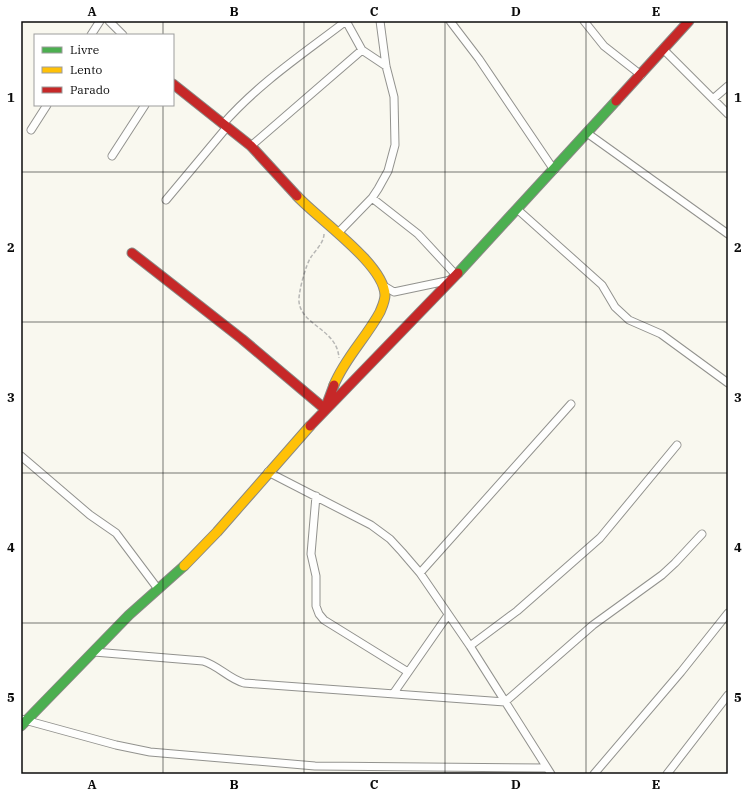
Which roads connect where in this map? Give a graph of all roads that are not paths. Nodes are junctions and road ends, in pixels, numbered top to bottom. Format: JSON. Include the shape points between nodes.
{"nodes":[{"id":1,"x":100,"y":21,"type":"edge"},
{"id":2,"x":346,"y":21,"type":"edge"},
{"id":3,"x":380,"y":21,"type":"edge"},
{"id":4,"x":450,"y":21,"type":"edge"},
{"id":5,"x":584,"y":21,"type":"edge"},
{"id":6,"x":689,"y":21,"type":"edge"},
{"id":7,"x":112,"y":22,"type":"edge"},
{"id":8,"x":92,"y":34,"type":"edge"},
{"id":9,"x":122,"y":34,"type":"edge"},
{"id":10,"x":663,"y":49,"type":"junction"},
{"id":11,"x":362,"y":50,"type":"junction"},
{"id":12,"x":386,"y":66,"type":"junction"},
{"id":13,"x":641,"y":75,"type":"junction"},
{"id":14,"x":174,"y":85,"type":"edge"},
{"id":15,"x":728,"y":86,"type":"edge"},
{"id":16,"x":713,"y":99,"type":"junction"},
{"id":17,"x":46,"y":106,"type":"edge"},
{"id":18,"x":144,"y":106,"type":"edge"},
{"id":19,"x":728,"y":114,"type":"edge"},
{"id":20,"x":225,"y":126,"type":"junction"},
{"id":21,"x":31,"y":130,"type":"dead end"},
{"id":22,"x":587,"y":134,"type":"junction"},
{"id":23,"x":251,"y":146,"type":"junction"},
{"id":24,"x":112,"y":156,"type":"dead end"},
{"id":25,"x":554,"y":170,"type":"junction"},
{"id":26,"x":372,"y":198,"type":"junction"},
{"id":27,"x":166,"y":200,"type":"dead end"},
{"id":28,"x":518,"y":209,"type":"junction"},
{"id":29,"x":338,"y":233,"type":"junction"},
{"id":30,"x":728,"y":234,"type":"edge"},
{"id":31,"x":132,"y":253,"type":"dead end"},
{"id":32,"x":454,"y":277,"type":"junction"},
{"id":33,"x":384,"y":286,"type":"junction"},
{"id":34,"x":728,"y":384,"type":"edge"},
{"id":35,"x":571,"y":404,"type":"dead end"},
{"id":36,"x":325,"y":409,"type":"junction"},
{"id":37,"x":677,"y":445,"type":"dead end"},
{"id":38,"x":21,"y":456,"type":"edge"},
{"id":39,"x":268,"y":472,"type":"junction"},
{"id":40,"x":316,"y":496,"type":"junction"},
{"id":41,"x":702,"y":534,"type":"dead end"},
{"id":42,"x":420,"y":573,"type":"junction"},
{"id":43,"x":158,"y":589,"type":"junction"},
{"id":44,"x":728,"y":613,"type":"edge"},
{"id":45,"x":448,"y":615,"type":"junction"},
{"id":46,"x":470,"y":646,"type":"junction"},
{"id":47,"x":94,"y":652,"type":"junction"},
{"id":48,"x":408,"y":672,"type":"junction"},
{"id":49,"x":393,"y":694,"type":"junction"},
{"id":50,"x":728,"y":695,"type":"edge"},
{"id":51,"x":504,"y":702,"type":"junction"},
{"id":52,"x":22,"y":722,"type":"edge"},
{"id":53,"x":315,"y":766,"type":"junction"},
{"id":54,"x":549,"y":771,"type":"edge"},
{"id":55,"x":314,"y":774,"type":"edge"},
{"id":56,"x":594,"y":774,"type":"edge"},
{"id":57,"x":667,"y":774,"type":"edge"}],
"edges":[{"from":1,"to":8,"type":"street"},
{"from":2,"to":11,"type":"street"},
{"from":2,"to":20,"type":"street","via":[[275,74],[238,107]]},
{"from":3,"to":12,"type":"street"},
{"from":4,"to":25,"type":"street","via":[[479,59]]},
{"from":5,"to":13,"type":"street","via":[[604,46]]},
{"from":6,"to":10,"type":"street"},
{"from":7,"to":9,"type":"street"},
{"from":10,"to":13,"type":"street"},
{"from":10,"to":16,"type":"street"},
{"from":11,"to":12,"type":"street"},
{"from":11,"to":23,"type":"street"},
{"from":12,"to":26,"type":"street","via":[[394,97],[395,145],[388,170]]},
{"from":13,"to":22,"type":"street"},
{"from":14,"to":20,"type":"street"},
{"from":15,"to":16,"type":"street"},
{"from":16,"to":19,"type":"street"},
{"from":17,"to":21,"type":"street"},
{"from":18,"to":24,"type":"street"},
{"from":20,"to":23,"type":"street"},
{"from":20,"to":27,"type":"street"},
{"from":22,"to":25,"type":"street"},
{"from":22,"to":30,"type":"street"},
{"from":23,"to":29,"type":"street","via":[[305,206]]},
{"from":25,"to":28,"type":"street"},
{"from":26,"to":29,"type":"street"},
{"from":26,"to":32,"type":"street","via":[[418,234]]},
{"from":28,"to":32,"type":"street"},
{"from":28,"to":34,"type":"street","via":[[602,285],[620,313],[635,324],[661,334]]},
{"from":29,"to":33,"type":"street","via":[[356,250]]},
{"from":31,"to":36,"type":"street","via":[[242,339]]},
{"from":32,"to":33,"type":"street","via":[[394,292]]},
{"from":32,"to":36,"type":"street"},
{"from":33,"to":36,"type":"street","via":[[385,296],[380,312],[333,384]]},
{"from":35,"to":42,"type":"street"},
{"from":36,"to":39,"type":"street"},
{"from":37,"to":46,"type":"street","via":[[592,546],[517,611]]},
{"from":38,"to":43,"type":"street","via":[[90,515],[116,533]]},
{"from":39,"to":40,"type":"street"},
{"from":39,"to":43,"type":"street","via":[[217,532]]},
{"from":40,"to":42,"type":"street","via":[[371,525],[390,539]]},
{"from":40,"to":48,"type":"street","via":[[310,543],[319,614],[324,620]]},
{"from":41,"to":51,"type":"street","via":[[666,571],[593,626]]},
{"from":42,"to":45,"type":"street"},
{"from":43,"to":47,"type":"street"},
{"from":44,"to":56,"type":"street"},
{"from":45,"to":46,"type":"street"},
{"from":45,"to":48,"type":"street"},
{"from":46,"to":51,"type":"street"},
{"from":47,"to":49,"type":"street","via":[[196,660],[209,663],[229,677],[244,683]]},
{"from":47,"to":52,"type":"street"},
{"from":48,"to":49,"type":"street"},
{"from":49,"to":51,"type":"street"},
{"from":50,"to":57,"type":"street"},
{"from":51,"to":54,"type":"street"},
{"from":52,"to":53,"type":"street","via":[[150,752]]},
{"from":53,"to":54,"type":"street"},
{"from":53,"to":55,"type":"street"}]}
